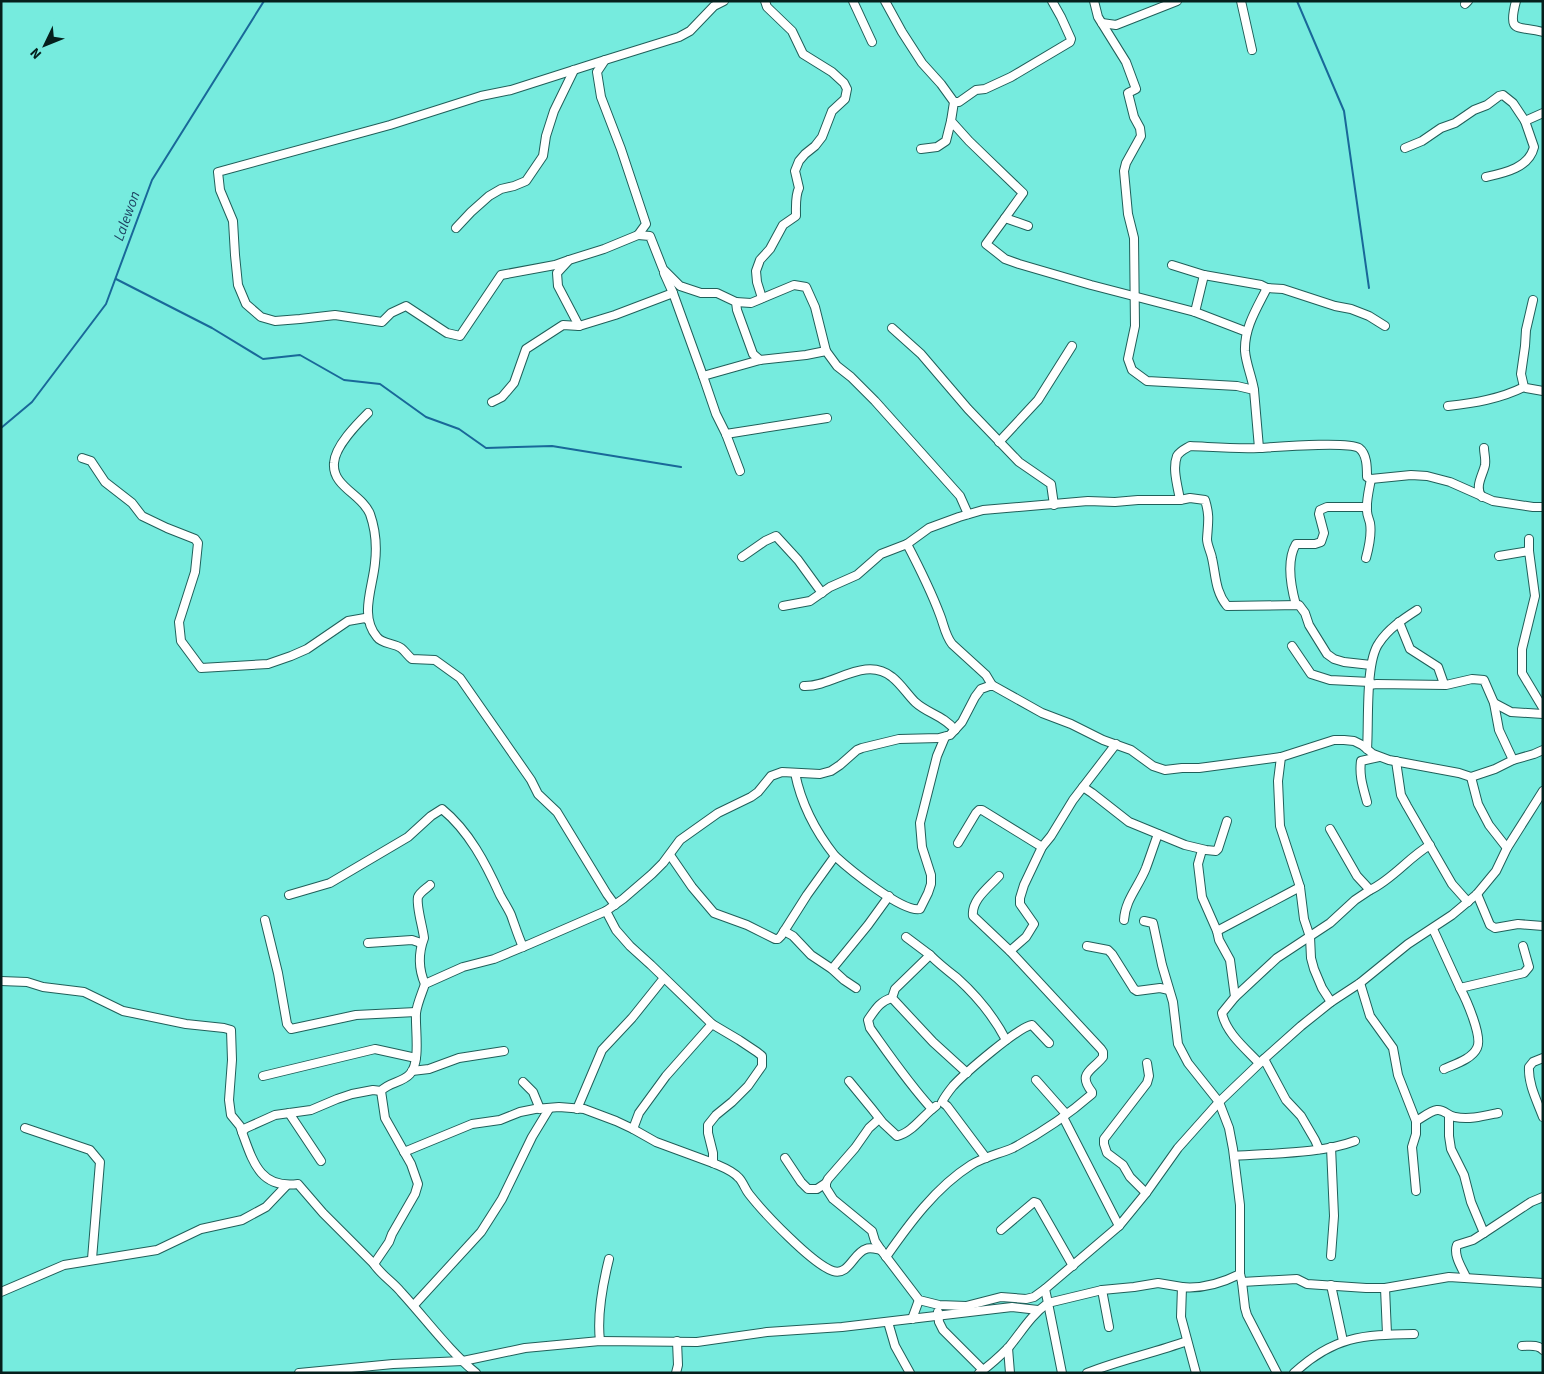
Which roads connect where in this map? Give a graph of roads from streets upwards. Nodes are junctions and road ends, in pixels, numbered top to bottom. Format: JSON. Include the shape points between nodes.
{"nodes":[{"id":1,"x":724,"y":1,"type":"edge"},
{"id":2,"x":765,"y":1,"type":"edge"},
{"id":3,"x":853,"y":1,"type":"edge"},
{"id":4,"x":885,"y":1,"type":"edge"},
{"id":5,"x":1052,"y":1,"type":"edge"},
{"id":6,"x":1094,"y":1,"type":"edge"},
{"id":7,"x":1178,"y":1,"type":"edge"},
{"id":8,"x":1240,"y":1,"type":"edge"},
{"id":9,"x":1516,"y":1,"type":"edge"},
{"id":10,"x":1102,"y":23,"type":"junction"},
{"id":11,"x":1543,"y":32,"type":"edge"},
{"id":12,"x":872,"y":42,"type":"dead end"},
{"id":13,"x":1252,"y":50,"type":"dead end"},
{"id":14,"x":605,"y":60,"type":"junction"},
{"id":15,"x":574,"y":70,"type":"junction"},
{"id":16,"x":954,"y":102,"type":"junction"},
{"id":17,"x":1543,"y":113,"type":"edge"},
{"id":18,"x":951,"y":121,"type":"junction"},
{"id":19,"x":1525,"y":121,"type":"junction"},
{"id":20,"x":1406,"y":148,"type":"dead end"},
{"id":21,"x":921,"y":149,"type":"dead end"},
{"id":22,"x":1486,"y":177,"type":"dead end"},
{"id":23,"x":1006,"y":218,"type":"junction"},
{"id":24,"x":1028,"y":226,"type":"dead end"},
{"id":25,"x":456,"y":228,"type":"dead end"},
{"id":26,"x":638,"y":235,"type":"junction"},
{"id":27,"x":569,"y":260,"type":"junction"},
{"id":28,"x":1172,"y":265,"type":"dead end"},
{"id":29,"x":663,"y":269,"type":"junction"},
{"id":30,"x":1204,"y":275,"type":"junction"},
{"id":31,"x":1267,"y":288,"type":"junction"},
{"id":32,"x":672,"y":293,"type":"junction"},
{"id":33,"x":1134,"y":297,"type":"junction"},
{"id":34,"x":762,"y":298,"type":"junction"},
{"id":35,"x":1533,"y":300,"type":"dead end"},
{"id":36,"x":736,"y":302,"type":"junction"},
{"id":37,"x":1195,"y":312,"type":"junction"},
{"id":38,"x":579,"y":326,"type":"junction"},
{"id":39,"x":1385,"y":326,"type":"dead end"},
{"id":40,"x":892,"y":328,"type":"dead end"},
{"id":41,"x":1247,"y":332,"type":"junction"},
{"id":42,"x":1072,"y":346,"type":"dead end"},
{"id":43,"x":826,"y":351,"type":"junction"},
{"id":44,"x":760,"y":360,"type":"junction"},
{"id":45,"x":703,"y":376,"type":"junction"},
{"id":46,"x":1524,"y":386,"type":"junction"},
{"id":47,"x":1254,"y":390,"type":"junction"},
{"id":48,"x":1543,"y":391,"type":"edge"},
{"id":49,"x":492,"y":402,"type":"dead end"},
{"id":50,"x":1448,"y":406,"type":"dead end"},
{"id":51,"x":368,"y":413,"type":"dead end"},
{"id":52,"x":827,"y":418,"type":"dead end"},
{"id":53,"x":726,"y":434,"type":"junction"},
{"id":54,"x":999,"y":442,"type":"junction"},
{"id":55,"x":1259,"y":448,"type":"junction"},
{"id":56,"x":1484,"y":448,"type":"dead end"},
{"id":57,"x":82,"y":458,"type":"dead end"},
{"id":58,"x":740,"y":471,"type":"dead end"},
{"id":59,"x":1371,"y":480,"type":"junction"},
{"id":60,"x":1482,"y":497,"type":"junction"},
{"id":61,"x":1180,"y":500,"type":"junction"},
{"id":62,"x":1054,"y":505,"type":"junction"},
{"id":63,"x":1367,"y":507,"type":"junction"},
{"id":64,"x":1543,"y":507,"type":"edge"},
{"id":65,"x":968,"y":514,"type":"junction"},
{"id":66,"x":1530,"y":539,"type":"dead end"},
{"id":67,"x":907,"y":544,"type":"junction"},
{"id":68,"x":1529,"y":550,"type":"junction"},
{"id":69,"x":1499,"y":556,"type":"dead end"},
{"id":70,"x":742,"y":557,"type":"dead end"},
{"id":71,"x":1366,"y":558,"type":"dead end"},
{"id":72,"x":822,"y":592,"type":"junction"},
{"id":73,"x":1296,"y":605,"type":"junction"},
{"id":74,"x":783,"y":606,"type":"dead end"},
{"id":75,"x":1417,"y":610,"type":"dead end"},
{"id":76,"x":368,"y":620,"type":"junction"},
{"id":77,"x":1399,"y":622,"type":"junction"},
{"id":78,"x":1292,"y":646,"type":"dead end"},
{"id":79,"x":1371,"y":665,"type":"junction"},
{"id":80,"x":1369,"y":683,"type":"junction"},
{"id":81,"x":1444,"y":684,"type":"junction"},
{"id":82,"x":992,"y":685,"type":"junction"},
{"id":83,"x":804,"y":686,"type":"dead end"},
{"id":84,"x":1494,"y":703,"type":"junction"},
{"id":85,"x":1543,"y":708,"type":"edge"},
{"id":86,"x":1543,"y":714,"type":"edge"},
{"id":87,"x":955,"y":730,"type":"junction"},
{"id":88,"x":945,"y":737,"type":"junction"},
{"id":89,"x":1116,"y":744,"type":"junction"},
{"id":90,"x":1367,"y":749,"type":"junction"},
{"id":91,"x":1543,"y":750,"type":"edge"},
{"id":92,"x":1281,"y":757,"type":"junction"},
{"id":93,"x":1378,"y":757,"type":"junction"},
{"id":94,"x":1514,"y":760,"type":"junction"},
{"id":95,"x":1396,"y":761,"type":"junction"},
{"id":96,"x":795,"y":773,"type":"junction"},
{"id":97,"x":1471,"y":777,"type":"junction"},
{"id":98,"x":1083,"y":787,"type":"junction"},
{"id":99,"x":1543,"y":791,"type":"edge"},
{"id":100,"x":1367,"y":802,"type":"dead end"},
{"id":101,"x":1228,"y":821,"type":"dead end"},
{"id":102,"x":1330,"y":829,"type":"dead end"},
{"id":103,"x":1158,"y":834,"type":"junction"},
{"id":104,"x":958,"y":843,"type":"dead end"},
{"id":105,"x":1430,"y":846,"type":"junction"},
{"id":106,"x":1042,"y":847,"type":"junction"},
{"id":107,"x":1507,"y":848,"type":"junction"},
{"id":108,"x":1202,"y":850,"type":"junction"},
{"id":109,"x":670,"y":854,"type":"junction"},
{"id":110,"x":835,"y":856,"type":"junction"},
{"id":111,"x":999,"y":876,"type":"dead end"},
{"id":112,"x":430,"y":885,"type":"dead end"},
{"id":113,"x":1300,"y":887,"type":"junction"},
{"id":114,"x":1370,"y":890,"type":"junction"},
{"id":115,"x":1478,"y":894,"type":"junction"},
{"id":116,"x":289,"y":895,"type":"dead end"},
{"id":117,"x":889,"y":896,"type":"junction"},
{"id":118,"x":1468,"y":902,"type":"junction"},
{"id":119,"x":615,"y":904,"type":"junction"},
{"id":120,"x":606,"y":911,"type":"junction"},
{"id":121,"x":265,"y":920,"type":"dead end"},
{"id":122,"x":1124,"y":920,"type":"dead end"},
{"id":123,"x":1144,"y":921,"type":"dead end"},
{"id":124,"x":1543,"y":926,"type":"edge"},
{"id":125,"x":1433,"y":929,"type":"junction"},
{"id":126,"x":784,"y":931,"type":"junction"},
{"id":127,"x":1217,"y":931,"type":"junction"},
{"id":128,"x":906,"y":936,"type":"dead end"},
{"id":129,"x":1310,"y":937,"type":"junction"},
{"id":130,"x":368,"y":943,"type":"dead end"},
{"id":131,"x":421,"y":944,"type":"junction"},
{"id":132,"x":1087,"y":946,"type":"dead end"},
{"id":133,"x":1523,"y":946,"type":"dead end"},
{"id":134,"x":523,"y":947,"type":"junction"},
{"id":135,"x":1010,"y":951,"type":"junction"},
{"id":136,"x":930,"y":955,"type":"junction"},
{"id":137,"x":832,"y":969,"type":"junction"},
{"id":138,"x":664,"y":978,"type":"junction"},
{"id":139,"x":1,"y":981,"type":"edge"},
{"id":140,"x":1360,"y":983,"type":"junction"},
{"id":141,"x":425,"y":984,"type":"junction"},
{"id":142,"x":856,"y":988,"type":"dead end"},
{"id":143,"x":1460,"y":988,"type":"junction"},
{"id":144,"x":1170,"y":990,"type":"junction"},
{"id":145,"x":1235,"y":997,"type":"junction"},
{"id":146,"x":892,"y":998,"type":"junction"},
{"id":147,"x":1331,"y":1002,"type":"junction"},
{"id":148,"x":416,"y":1012,"type":"junction"},
{"id":149,"x":712,"y":1024,"type":"junction"},
{"id":150,"x":1006,"y":1040,"type":"junction"},
{"id":151,"x":1049,"y":1042,"type":"dead end"},
{"id":152,"x":504,"y":1051,"type":"dead end"},
{"id":153,"x":416,"y":1058,"type":"junction"},
{"id":154,"x":1543,"y":1058,"type":"edge"},
{"id":155,"x":1262,"y":1061,"type":"junction"},
{"id":156,"x":1147,"y":1063,"type":"dead end"},
{"id":157,"x":1444,"y":1068,"type":"dead end"},
{"id":158,"x":412,"y":1071,"type":"junction"},
{"id":159,"x":967,"y":1073,"type":"junction"},
{"id":160,"x":263,"y":1076,"type":"dead end"},
{"id":161,"x":1036,"y":1080,"type":"dead end"},
{"id":162,"x":849,"y":1081,"type":"dead end"},
{"id":163,"x":523,"y":1082,"type":"dead end"},
{"id":164,"x":381,"y":1091,"type":"junction"},
{"id":165,"x":942,"y":1102,"type":"junction"},
{"id":166,"x":1218,"y":1102,"type":"junction"},
{"id":167,"x":540,"y":1109,"type":"junction"},
{"id":168,"x":550,"y":1109,"type":"junction"},
{"id":169,"x":577,"y":1109,"type":"junction"},
{"id":170,"x":932,"y":1109,"type":"junction"},
{"id":171,"x":1498,"y":1113,"type":"dead end"},
{"id":172,"x":289,"y":1114,"type":"junction"},
{"id":173,"x":1065,"y":1116,"type":"junction"},
{"id":174,"x":1449,"y":1116,"type":"junction"},
{"id":175,"x":1543,"y":1117,"type":"edge"},
{"id":176,"x":879,"y":1118,"type":"junction"},
{"id":177,"x":1416,"y":1121,"type":"junction"},
{"id":178,"x":25,"y":1128,"type":"dead end"},
{"id":179,"x":633,"y":1129,"type":"junction"},
{"id":180,"x":242,"y":1132,"type":"junction"},
{"id":181,"x":1355,"y":1141,"type":"dead end"},
{"id":182,"x":1331,"y":1147,"type":"junction"},
{"id":183,"x":1319,"y":1149,"type":"junction"},
{"id":184,"x":404,"y":1152,"type":"junction"},
{"id":185,"x":1234,"y":1156,"type":"junction"},
{"id":186,"x":785,"y":1158,"type":"dead end"},
{"id":187,"x":986,"y":1158,"type":"junction"},
{"id":188,"x":321,"y":1162,"type":"dead end"},
{"id":189,"x":713,"y":1162,"type":"junction"},
{"id":190,"x":826,"y":1184,"type":"junction"},
{"id":191,"x":286,"y":1186,"type":"junction"},
{"id":192,"x":1416,"y":1191,"type":"dead end"},
{"id":193,"x":1146,"y":1193,"type":"junction"},
{"id":194,"x":1543,"y":1197,"type":"edge"},
{"id":195,"x":1119,"y":1226,"type":"junction"},
{"id":196,"x":1001,"y":1230,"type":"dead end"},
{"id":197,"x":1484,"y":1232,"type":"junction"},
{"id":198,"x":881,"y":1250,"type":"junction"},
{"id":199,"x":1331,"y":1256,"type":"dead end"},
{"id":200,"x":886,"y":1257,"type":"junction"},
{"id":201,"x":92,"y":1259,"type":"junction"},
{"id":202,"x":609,"y":1259,"type":"dead end"},
{"id":203,"x":374,"y":1264,"type":"junction"},
{"id":204,"x":1072,"y":1266,"type":"junction"},
{"id":205,"x":1466,"y":1277,"type":"junction"},
{"id":206,"x":1241,"y":1278,"type":"junction"},
{"id":207,"x":1543,"y":1283,"type":"edge"},
{"id":208,"x":1331,"y":1285,"type":"junction"},
{"id":209,"x":1182,"y":1287,"type":"junction"},
{"id":210,"x":1385,"y":1288,"type":"junction"},
{"id":211,"x":1045,"y":1290,"type":"junction"},
{"id":212,"x":1102,"y":1290,"type":"junction"},
{"id":213,"x":1,"y":1292,"type":"edge"},
{"id":214,"x":919,"y":1300,"type":"junction"},
{"id":215,"x":1048,"y":1303,"type":"junction"},
{"id":216,"x":414,"y":1305,"type":"junction"},
{"id":217,"x":939,"y":1305,"type":"junction"},
{"id":218,"x":1038,"y":1310,"type":"junction"},
{"id":219,"x":937,"y":1316,"type":"junction"},
{"id":220,"x":912,"y":1319,"type":"junction"},
{"id":221,"x":888,"y":1322,"type":"junction"},
{"id":222,"x":1109,"y":1326,"type":"dead end"},
{"id":223,"x":1386,"y":1334,"type":"junction"},
{"id":224,"x":1414,"y":1334,"type":"dead end"},
{"id":225,"x":600,"y":1341,"type":"junction"},
{"id":226,"x":678,"y":1341,"type":"junction"},
{"id":227,"x":1187,"y":1341,"type":"junction"},
{"id":228,"x":1343,"y":1341,"type":"junction"},
{"id":229,"x":1522,"y":1346,"type":"dead end"},
{"id":230,"x":1008,"y":1348,"type":"junction"},
{"id":231,"x":1543,"y":1350,"type":"edge"},
{"id":232,"x":462,"y":1361,"type":"junction"},
{"id":233,"x":981,"y":1372,"type":"edge"},
{"id":234,"x":299,"y":1373,"type":"edge"},
{"id":235,"x":476,"y":1373,"type":"edge"},
{"id":236,"x":676,"y":1373,"type":"edge"},
{"id":237,"x":910,"y":1373,"type":"edge"},
{"id":238,"x":1010,"y":1373,"type":"edge"},
{"id":239,"x":1062,"y":1373,"type":"edge"},
{"id":240,"x":1087,"y":1373,"type":"edge"},
{"id":241,"x":1196,"y":1373,"type":"edge"},
{"id":242,"x":1277,"y":1373,"type":"edge"},
{"id":243,"x":1294,"y":1373,"type":"edge"}],
"edges":[{"from":1,"to":14,"type":"street","via":[[679,37]]},
{"from":2,"to":34,"type":"street","via":[[792,30],[803,54],[832,72],[847,89],[845,99],[832,111],[818,141],[799,161],[795,171],[799,188],[796,216],[783,225],[756,270]]},
{"from":3,"to":12,"type":"street"},
{"from":4,"to":16,"type":"street","via":[[922,63]]},
{"from":5,"to":16,"type":"street","via":[[1062,17],[1070,42],[1011,77]]},
{"from":6,"to":10,"type":"street"},
{"from":7,"to":10,"type":"street","via":[[1116,25]]},
{"from":8,"to":13,"type":"street"},
{"from":9,"to":11,"type":"street","via":[[1513,21],[1516,26]]},
{"from":10,"to":33,"type":"street","via":[[1126,62],[1136,89],[1128,93],[1141,136],[1124,171],[1134,238]]},
{"from":14,"to":15,"type":"street"},
{"from":14,"to":26,"type":"street","via":[[597,72],[601,97],[646,224]]},
{"from":15,"to":25,"type":"street","via":[[554,110],[543,156],[526,181],[489,196]]},
{"from":15,"to":27,"type":"street","via":[[218,172],[220,190],[233,221],[238,285],[246,304],[261,317],[276,321],[335,314],[382,322],[406,306],[447,333],[460,336],[500,275]]},
{"from":16,"to":18,"type":"street"},
{"from":17,"to":19,"type":"street"},
{"from":18,"to":21,"type":"street","via":[[946,141],[937,148]]},
{"from":18,"to":23,"type":"street","via":[[1023,193]]},
{"from":19,"to":20,"type":"street","via":[[1503,95]]},
{"from":19,"to":22,"type":"street","via":[[1534,150],[1526,161],[1510,172]]},
{"from":23,"to":24,"type":"street"},
{"from":23,"to":33,"type":"street","via":[[986,244],[1005,259]]},
{"from":26,"to":27,"type":"street"},
{"from":26,"to":29,"type":"street","via":[[650,236]]},
{"from":27,"to":38,"type":"street","via":[[557,273],[558,286]]},
{"from":28,"to":30,"type":"street"},
{"from":29,"to":32,"type":"street"},
{"from":29,"to":36,"type":"street","via":[[680,286],[701,293],[717,293]]},
{"from":30,"to":31,"type":"street"},
{"from":30,"to":37,"type":"street"},
{"from":31,"to":39,"type":"street","via":[[1283,289],[1351,309]]},
{"from":31,"to":41,"type":"street"},
{"from":32,"to":38,"type":"street"},
{"from":32,"to":45,"type":"street"},
{"from":33,"to":37,"type":"street"},
{"from":33,"to":47,"type":"street","via":[[1134,326],[1128,359],[1132,370],[1147,381],[1237,386]]},
{"from":34,"to":36,"type":"street","via":[[751,303]]},
{"from":34,"to":43,"type":"street","via":[[794,285],[806,287],[815,306]]},
{"from":35,"to":46,"type":"street","via":[[1521,374]]},
{"from":36,"to":44,"type":"street","via":[[753,354]]},
{"from":37,"to":41,"type":"street"},
{"from":38,"to":49,"type":"street","via":[[563,325],[526,349],[514,383],[502,398]]},
{"from":40,"to":54,"type":"street","via":[[926,359]]},
{"from":41,"to":47,"type":"street","via":[[1245,352]]},
{"from":42,"to":54,"type":"street","via":[[1038,400]]},
{"from":43,"to":44,"type":"street"},
{"from":43,"to":65,"type":"street","via":[[960,496]]},
{"from":44,"to":45,"type":"street"},
{"from":45,"to":53,"type":"street"},
{"from":46,"to":48,"type":"street"},
{"from":46,"to":50,"type":"street","via":[[1510,394]]},
{"from":47,"to":55,"type":"street"},
{"from":51,"to":76,"type":"street","via":[[352,429],[334,462],[338,481],[362,502],[376,532]]},
{"from":52,"to":53,"type":"street"},
{"from":53,"to":58,"type":"street"},
{"from":54,"to":62,"type":"street","via":[[1019,462],[1051,484]]},
{"from":55,"to":59,"type":"street","via":[[1355,446],[1364,453],[1367,477]]},
{"from":55,"to":61,"type":"street","via":[[1190,446],[1183,450],[1177,456],[1175,469]]},
{"from":56,"to":60,"type":"street","via":[[1485,466],[1478,491]]},
{"from":57,"to":76,"type":"street","via":[[91,461],[105,482],[132,503],[142,516],[198,543],[195,572],[179,622],[181,641],[201,668],[268,664],[307,649],[348,621]]},
{"from":59,"to":60,"type":"street","via":[[1427,476],[1450,482]]},
{"from":59,"to":63,"type":"street"},
{"from":60,"to":64,"type":"street","via":[[1533,508]]},
{"from":61,"to":62,"type":"street","via":[[1088,501]]},
{"from":61,"to":73,"type":"street","via":[[1205,500],[1209,511],[1207,541],[1220,598],[1227,606]]},
{"from":62,"to":65,"type":"street"},
{"from":63,"to":71,"type":"street","via":[[1371,534]]},
{"from":63,"to":73,"type":"street","via":[[1327,507],[1320,510],[1324,533],[1322,542],[1296,544],[1293,550],[1290,574]]},
{"from":65,"to":67,"type":"street","via":[[929,528]]},
{"from":66,"to":68,"type":"street"},
{"from":67,"to":72,"type":"street","via":[[881,554],[856,576]]},
{"from":67,"to":82,"type":"street","via":[[923,574],[948,638]]},
{"from":68,"to":69,"type":"street"},
{"from":68,"to":85,"type":"street","via":[[1535,596],[1522,649],[1522,673]]},
{"from":70,"to":72,"type":"street","via":[[776,536]]},
{"from":72,"to":74,"type":"street","via":[[806,603]]},
{"from":73,"to":79,"type":"street","via":[[1305,613],[1327,654],[1344,662]]},
{"from":75,"to":77,"type":"street"},
{"from":76,"to":119,"type":"street","via":[[377,638],[401,648],[412,659],[434,660],[460,678],[538,794],[557,812]]},
{"from":77,"to":79,"type":"street","via":[[1378,643]]},
{"from":77,"to":81,"type":"street","via":[[1410,649],[1438,666]]},
{"from":78,"to":80,"type":"street","via":[[1311,674],[1330,680]]},
{"from":79,"to":80,"type":"street"},
{"from":80,"to":81,"type":"street"},
{"from":80,"to":90,"type":"street"},
{"from":81,"to":84,"type":"street","via":[[1484,680]]},
{"from":82,"to":87,"type":"street","via":[[974,697]]},
{"from":82,"to":89,"type":"street","via":[[1042,713]]},
{"from":83,"to":87,"type":"street","via":[[824,684],[852,673],[879,670],[890,676],[924,709],[949,722]]},
{"from":84,"to":86,"type":"street","via":[[1510,712]]},
{"from":84,"to":94,"type":"street","via":[[1500,730]]},
{"from":87,"to":88,"type":"street"},
{"from":88,"to":96,"type":"street","via":[[899,740],[862,748],[831,771]]},
{"from":88,"to":117,"type":"street","via":[[920,823],[922,847],[931,875],[928,893],[920,910],[911,910]]},
{"from":89,"to":92,"type":"street","via":[[1165,770]]},
{"from":89,"to":98,"type":"street"},
{"from":90,"to":92,"type":"street","via":[[1354,741],[1334,740]]},
{"from":90,"to":93,"type":"street"},
{"from":91,"to":94,"type":"street"},
{"from":92,"to":113,"type":"street","via":[[1278,781],[1280,826]]},
{"from":93,"to":95,"type":"street"},
{"from":93,"to":100,"type":"street","via":[[1361,761],[1360,780]]},
{"from":94,"to":97,"type":"street"},
{"from":95,"to":97,"type":"street"},
{"from":95,"to":105,"type":"street","via":[[1401,795]]},
{"from":96,"to":109,"type":"street","via":[[782,772],[771,776],[752,797],[718,813],[680,840]]},
{"from":96,"to":110,"type":"street","via":[[802,800]]},
{"from":97,"to":107,"type":"street","via":[[1478,804]]},
{"from":98,"to":103,"type":"street","via":[[1129,822]]},
{"from":98,"to":106,"type":"street"},
{"from":99,"to":107,"type":"street"},
{"from":101,"to":108,"type":"street","via":[[1218,849]]},
{"from":102,"to":114,"type":"street","via":[[1357,876]]},
{"from":103,"to":108,"type":"street"},
{"from":103,"to":122,"type":"street","via":[[1146,868],[1130,898]]},
{"from":104,"to":106,"type":"street","via":[[976,812],[982,810]]},
{"from":105,"to":114,"type":"street","via":[[1384,883]]},
{"from":105,"to":118,"type":"street","via":[[1452,884]]},
{"from":106,"to":135,"type":"street","via":[[1020,898],[1020,904],[1034,924],[1026,937]]},
{"from":107,"to":115,"type":"street","via":[[1496,871]]},
{"from":108,"to":127,"type":"street","via":[[1198,864],[1202,897]]},
{"from":109,"to":119,"type":"street","via":[[652,874]]},
{"from":109,"to":126,"type":"street","via":[[714,913],[775,939]]},
{"from":110,"to":117,"type":"street","via":[[856,875]]},
{"from":110,"to":126,"type":"street"},
{"from":111,"to":135,"type":"street","via":[[979,898],[972,912]]},
{"from":112,"to":131,"type":"street","via":[[418,897],[424,938]]},
{"from":113,"to":127,"type":"street"},
{"from":113,"to":129,"type":"street"},
{"from":114,"to":129,"type":"street"},
{"from":115,"to":118,"type":"street"},
{"from":115,"to":124,"type":"street","via":[[1490,925],[1495,928],[1518,924]]},
{"from":116,"to":134,"type":"street","via":[[330,883],[408,837],[442,810],[464,832],[490,872]]},
{"from":117,"to":137,"type":"street"},
{"from":118,"to":125,"type":"street"},
{"from":119,"to":120,"type":"street"},
{"from":120,"to":134,"type":"street"},
{"from":120,"to":138,"type":"street","via":[[616,930]]},
{"from":121,"to":148,"type":"street","via":[[291,1029],[356,1015]]},
{"from":123,"to":144,"type":"street","via":[[1155,926]]},
{"from":125,"to":140,"type":"street","via":[[1408,944]]},
{"from":125,"to":143,"type":"street"},
{"from":126,"to":137,"type":"street"},
{"from":127,"to":145,"type":"street","via":[[1230,960]]},
{"from":128,"to":136,"type":"street"},
{"from":129,"to":145,"type":"street","via":[[1277,958]]},
{"from":129,"to":147,"type":"street","via":[[1314,969]]},
{"from":130,"to":131,"type":"street","via":[[412,940]]},
{"from":131,"to":141,"type":"street","via":[[419,968]]},
{"from":132,"to":144,"type":"street","via":[[1108,950],[1137,991]]},
{"from":133,"to":143,"type":"street","via":[[1529,967],[1524,973]]},
{"from":134,"to":141,"type":"street"},
{"from":135,"to":173,"type":"street","via":[[1104,1052],[1100,1062],[1086,1074],[1086,1084],[1092,1094]]},
{"from":136,"to":146,"type":"street","via":[[895,988]]},
{"from":136,"to":150,"type":"street","via":[[978,1000]]},
{"from":137,"to":142,"type":"street"},
{"from":138,"to":149,"type":"street"},
{"from":138,"to":169,"type":"street","via":[[602,1050]]},
{"from":139,"to":180,"type":"street","via":[[84,992],[123,1011],[230,1030],[229,1100],[231,1114]]},
{"from":140,"to":147,"type":"street"},
{"from":140,"to":177,"type":"street","via":[[1370,1016],[1393,1048],[1398,1075]]},
{"from":141,"to":148,"type":"street"},
{"from":143,"to":157,"type":"street","via":[[1479,1042],[1477,1050],[1469,1056]]},
{"from":144,"to":166,"type":"street","via":[[1178,1044],[1183,1056]]},
{"from":145,"to":155,"type":"street","via":[[1222,1013],[1223,1018],[1233,1035]]},
{"from":146,"to":159,"type":"street"},
{"from":146,"to":170,"type":"street","via":[[880,1003],[868,1023],[898,1068]]},
{"from":147,"to":155,"type":"street"},
{"from":148,"to":153,"type":"street"},
{"from":149,"to":179,"type":"street","via":[[666,1076],[639,1113]]},
{"from":149,"to":189,"type":"street","via":[[757,1052],[763,1061],[748,1086],[708,1125]]},
{"from":150,"to":151,"type":"street","via":[[1032,1025]]},
{"from":150,"to":159,"type":"street"},
{"from":152,"to":158,"type":"street","via":[[458,1058],[429,1069]]},
{"from":153,"to":158,"type":"street"},
{"from":153,"to":160,"type":"street","via":[[375,1049]]},
{"from":154,"to":175,"type":"street","via":[[1533,1062],[1529,1072]]},
{"from":155,"to":166,"type":"street"},
{"from":155,"to":183,"type":"street"},
{"from":156,"to":193,"type":"street","via":[[1147,1083],[1104,1139],[1107,1153],[1123,1165]]},
{"from":158,"to":164,"type":"street"},
{"from":159,"to":165,"type":"street","via":[[954,1084]]},
{"from":161,"to":173,"type":"street"},
{"from":162,"to":176,"type":"street"},
{"from":163,"to":167,"type":"street","via":[[533,1092]]},
{"from":164,"to":172,"type":"street","via":[[352,1094],[311,1110]]},
{"from":164,"to":184,"type":"street","via":[[385,1118]]},
{"from":165,"to":170,"type":"street"},
{"from":165,"to":187,"type":"street"},
{"from":166,"to":185,"type":"street","via":[[1229,1128]]},
{"from":166,"to":193,"type":"street","via":[[1178,1148]]},
{"from":167,"to":168,"type":"street"},
{"from":167,"to":184,"type":"street","via":[[472,1124]]},
{"from":168,"to":169,"type":"street"},
{"from":168,"to":216,"type":"street","via":[[481,1232]]},
{"from":169,"to":179,"type":"street"},
{"from":170,"to":176,"type":"street","via":[[900,1136],[893,1134]]},
{"from":171,"to":174,"type":"street","via":[[1478,1118]]},
{"from":172,"to":180,"type":"street","via":[[275,1115]]},
{"from":172,"to":188,"type":"street"},
{"from":173,"to":187,"type":"street","via":[[1012,1148]]},
{"from":173,"to":195,"type":"street"},
{"from":174,"to":177,"type":"street","via":[[1436,1110]]},
{"from":174,"to":197,"type":"street","via":[[1451,1149]]},
{"from":176,"to":190,"type":"street"},
{"from":177,"to":192,"type":"street","via":[[1412,1147]]},
{"from":178,"to":201,"type":"street","via":[[90,1150],[100,1162]]},
{"from":179,"to":189,"type":"street","via":[[656,1142]]},
{"from":180,"to":191,"type":"street","via":[[253,1163],[265,1177]]},
{"from":181,"to":182,"type":"street"},
{"from":182,"to":183,"type":"street"},
{"from":182,"to":199,"type":"street","via":[[1334,1216]]},
{"from":183,"to":185,"type":"street"},
{"from":184,"to":203,"type":"street","via":[[412,1164],[417,1189]]},
{"from":185,"to":206,"type":"street","via":[[1240,1205]]},
{"from":186,"to":190,"type":"street","via":[[808,1189]]},
{"from":187,"to":200,"type":"street","via":[[943,1186]]},
{"from":189,"to":198,"type":"street","via":[[738,1176],[765,1213],[826,1268],[842,1271],[867,1248]]},
{"from":190,"to":198,"type":"street","via":[[833,1199],[872,1231]]},
{"from":191,"to":201,"type":"street","via":[[266,1207],[242,1220],[201,1229],[157,1250]]},
{"from":191,"to":203,"type":"street","via":[[298,1184]]},
{"from":193,"to":195,"type":"street"},
{"from":194,"to":197,"type":"street"},
{"from":195,"to":204,"type":"street"},
{"from":196,"to":204,"type":"street","via":[[1034,1202],[1037,1203]]},
{"from":197,"to":205,"type":"street","via":[[1457,1245],[1455,1250]]},
{"from":198,"to":200,"type":"street"},
{"from":200,"to":214,"type":"street"},
{"from":201,"to":213,"type":"street","via":[[64,1264]]},
{"from":202,"to":225,"type":"street","via":[[599,1318]]},
{"from":203,"to":216,"type":"street"},
{"from":204,"to":211,"type":"street"},
{"from":205,"to":207,"type":"street"},
{"from":205,"to":210,"type":"street"},
{"from":206,"to":208,"type":"street","via":[[1296,1279],[1308,1284]]},
{"from":206,"to":209,"type":"street","via":[[1194,1288]]},
{"from":206,"to":242,"type":"street","via":[[1247,1315]]},
{"from":208,"to":210,"type":"street"},
{"from":208,"to":228,"type":"street"},
{"from":209,"to":212,"type":"street","via":[[1158,1284]]},
{"from":209,"to":227,"type":"street","via":[[1181,1317]]},
{"from":210,"to":223,"type":"street"},
{"from":211,"to":215,"type":"street"},
{"from":211,"to":217,"type":"street","via":[[1026,1299],[1002,1297],[966,1306]]},
{"from":212,"to":215,"type":"street"},
{"from":212,"to":222,"type":"street"},
{"from":214,"to":217,"type":"street"},
{"from":214,"to":220,"type":"street"},
{"from":215,"to":218,"type":"street"},
{"from":215,"to":239,"type":"street"},
{"from":216,"to":232,"type":"street"},
{"from":217,"to":219,"type":"street"},
{"from":218,"to":219,"type":"street","via":[[1012,1307]]},
{"from":218,"to":230,"type":"street"},
{"from":219,"to":220,"type":"street"},
{"from":219,"to":233,"type":"street","via":[[943,1330]]},
{"from":220,"to":221,"type":"street"},
{"from":221,"to":226,"type":"street","via":[[767,1332],[697,1342]]},
{"from":221,"to":237,"type":"street","via":[[895,1346]]},
{"from":223,"to":224,"type":"street"},
{"from":223,"to":228,"type":"street"},
{"from":225,"to":226,"type":"street"},
{"from":225,"to":232,"type":"street","via":[[525,1348]]},
{"from":226,"to":236,"type":"street"},
{"from":227,"to":240,"type":"street"},
{"from":227,"to":241,"type":"street"},
{"from":228,"to":243,"type":"street","via":[[1304,1363]]},
{"from":229,"to":231,"type":"street"},
{"from":230,"to":233,"type":"street"},
{"from":230,"to":238,"type":"street"},
{"from":232,"to":234,"type":"street"},
{"from":232,"to":235,"type":"street"}]}
